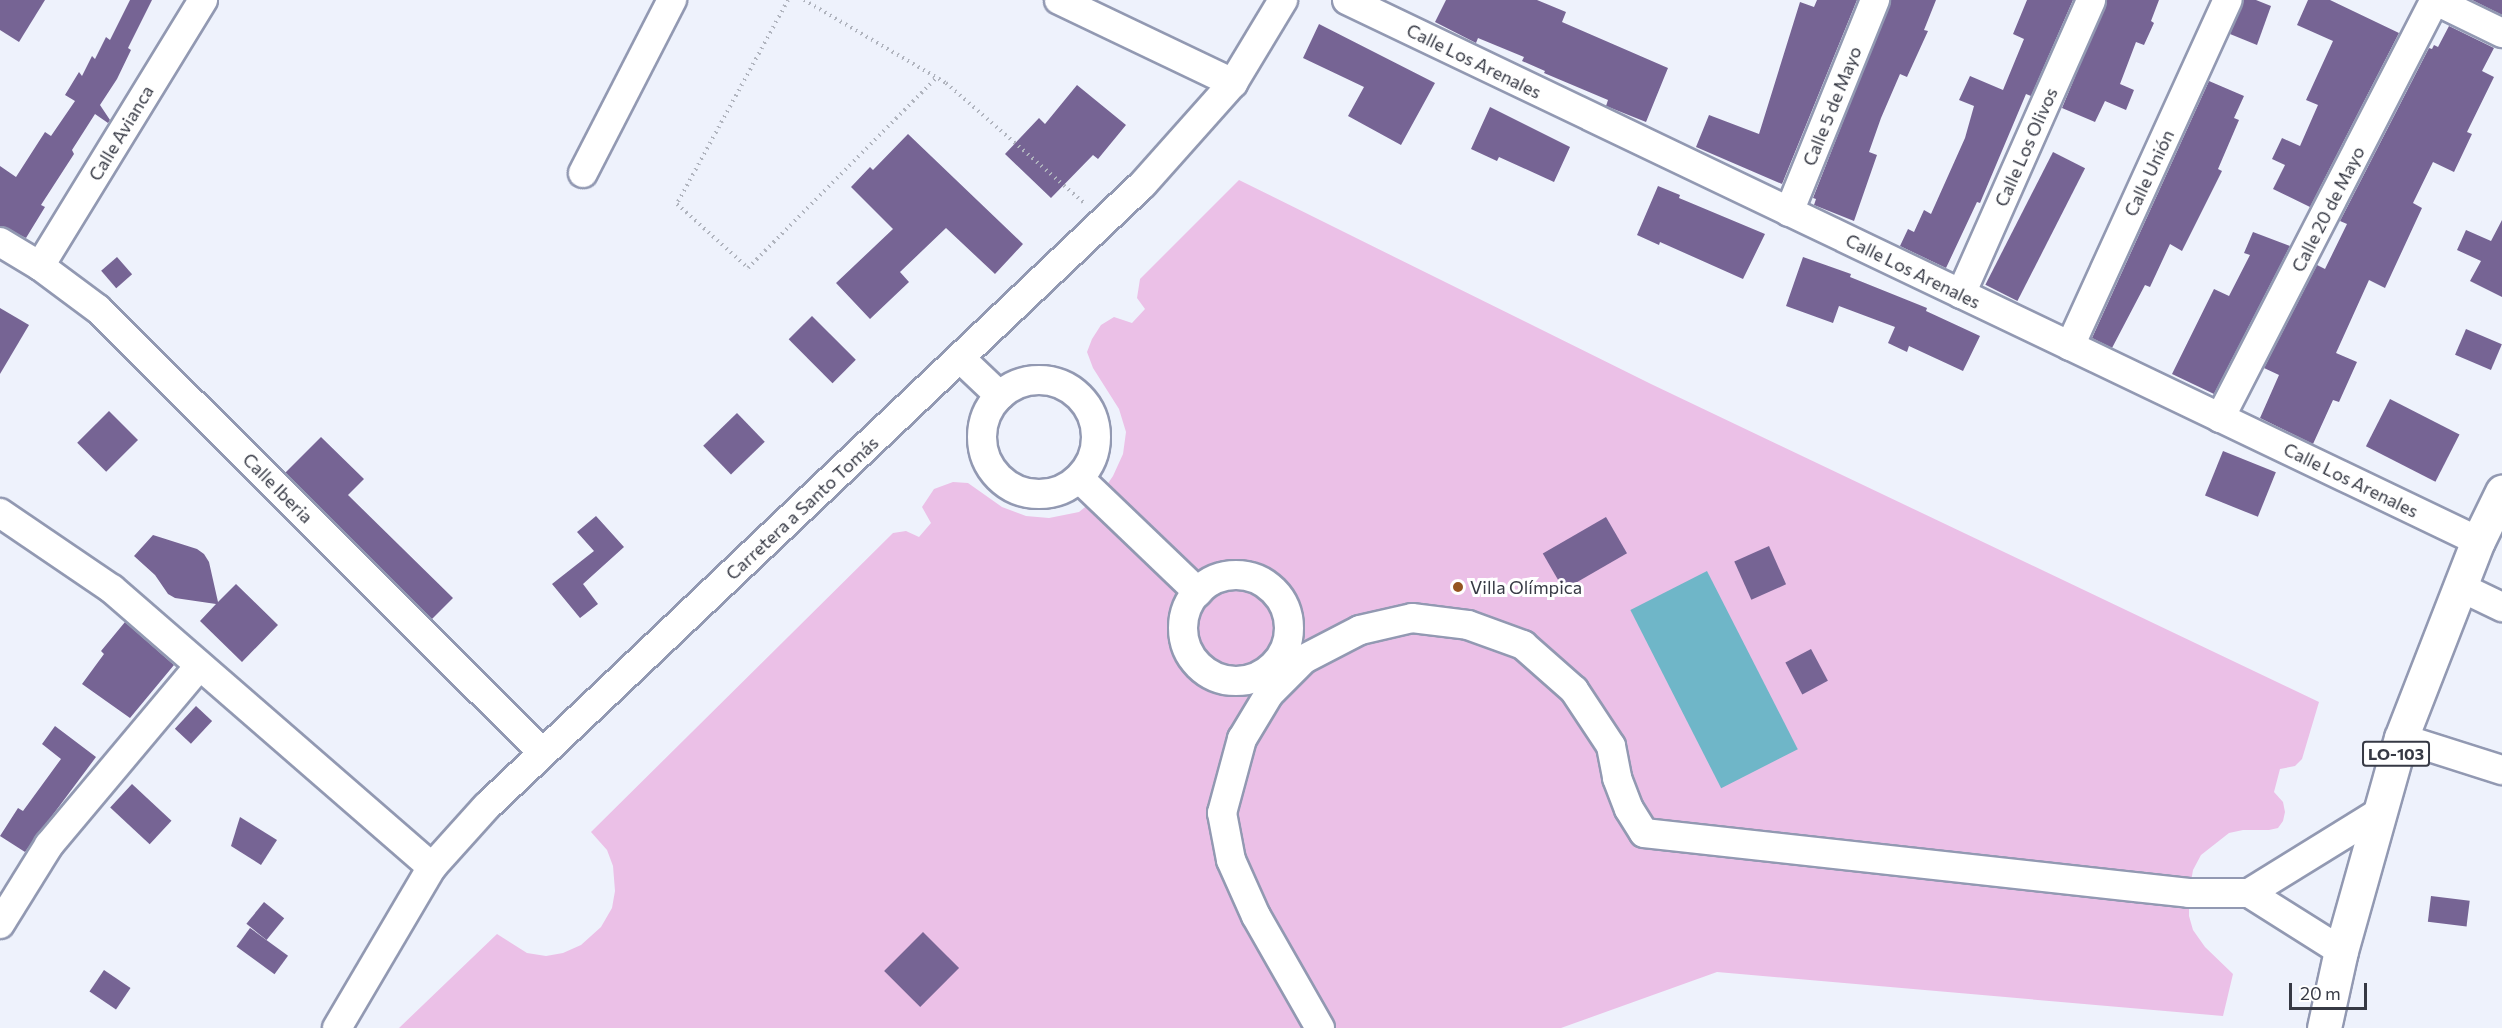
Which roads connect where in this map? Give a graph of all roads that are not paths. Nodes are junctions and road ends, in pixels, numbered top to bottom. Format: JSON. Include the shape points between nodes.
{"nodes":[{"id":1,"x":203,"y":0,"type":"edge"},
{"id":2,"x":672,"y":0,"type":"edge"},
{"id":3,"x":1059,"y":0,"type":"edge"},
{"id":4,"x":1283,"y":0,"type":"edge"},
{"id":5,"x":1347,"y":0,"type":"edge"},
{"id":6,"x":1875,"y":0,"type":"edge"},
{"id":7,"x":2091,"y":0,"type":"edge"},
{"id":8,"x":2228,"y":0,"type":"edge"},
{"id":9,"x":2434,"y":0,"type":"edge"},
{"id":10,"x":2502,"y":33,"type":"edge"},
{"id":11,"x":1233,"y":83,"type":"junction"},
{"id":12,"x":583,"y":173,"type":"dead end"},
{"id":13,"x":1790,"y":212,"type":"junction"},
{"id":14,"x":0,"y":242,"type":"edge"},
{"id":15,"x":40,"y":266,"type":"junction"},
{"id":16,"x":1961,"y":294,"type":"junction"},
{"id":17,"x":2070,"y":346,"type":"junction"},
{"id":18,"x":960,"y":358,"type":"junction"},
{"id":19,"x":1000,"y":396,"type":"junction"},
{"id":20,"x":2220,"y":418,"type":"junction"},
{"id":21,"x":1079,"y":478,"type":"junction"},
{"id":22,"x":2502,"y":492,"type":"edge"},
{"id":23,"x":0,"y":513,"type":"edge"},
{"id":24,"x":2478,"y":541,"type":"junction"},
{"id":25,"x":2460,"y":587,"type":"junction"},
{"id":26,"x":1198,"y":592,"type":"junction"},
{"id":27,"x":2502,"y":607,"type":"edge"},
{"id":28,"x":199,"y":666,"type":"junction"},
{"id":29,"x":1279,"y":672,"type":"junction"},
{"id":30,"x":2401,"y":738,"type":"junction"},
{"id":31,"x":542,"y":752,"type":"junction"},
{"id":32,"x":2502,"y":770,"type":"edge"},
{"id":33,"x":2380,"y":812,"type":"junction"},
{"id":34,"x":432,"y":867,"type":"junction"},
{"id":35,"x":2249,"y":893,"type":"junction"},
{"id":36,"x":0,"y":924,"type":"edge"},
{"id":37,"x":2341,"y":951,"type":"junction"},
{"id":38,"x":337,"y":1028,"type":"edge"},
{"id":39,"x":1320,"y":1028,"type":"edge"},
{"id":40,"x":2324,"y":1028,"type":"edge"}],
"edges":[{"from":1,"to":15,"type":"street","name":"Calle Avianca"},
{"from":2,"to":12,"type":"street"},
{"from":3,"to":11,"type":"street"},
{"from":4,"to":11,"type":"street","name":"Carretera a Santo Tomás"},
{"from":5,"to":13,"type":"street","name":"Calle Los Arenales"},
{"from":6,"to":13,"type":"street","name":"Calle 5 de Mayo"},
{"from":7,"to":16,"type":"street","name":"Calle Los Olivos"},
{"from":8,"to":17,"type":"street","name":"Calle Unión"},
{"from":9,"to":10,"type":"street"},
{"from":9,"to":20,"type":"street","name":"Calle 20 de Mayo"},
{"from":11,"to":18,"type":"street","name":"Carretera a Santo Tomás","via":[[1143,184]]},
{"from":13,"to":16,"type":"street","name":"Calle Los Arenales"},
{"from":14,"to":15,"type":"street","name":"Calle Iberia"},
{"from":15,"to":31,"type":"street","name":"Calle Iberia","via":[[98,309]]},
{"from":16,"to":17,"type":"street","name":"Calle Los Arenales"},
{"from":17,"to":20,"type":"street","name":"Calle Los Arenales"},
{"from":18,"to":19,"type":"street"},
{"from":18,"to":31,"type":"street","name":"Carretera a Santo Tomás"},
{"from":19,"to":21,"type":"street","via":[[1012,387],[1041,380],[1063,385],[1081,398],[1092,417],[1097,438],[1088,467]]},
{"from":19,"to":21,"type":"street","via":[[990,408],[982,436],[989,465],[998,477],[1023,492],[1038,494],[1067,487]]},
{"from":20,"to":24,"type":"street","name":"Calle Los Arenales"},
{"from":21,"to":26,"type":"street"},
{"from":22,"to":24,"type":"main road","number":"LO-103"},
{"from":23,"to":28,"type":"street","via":[[112,589]]},
{"from":24,"to":25,"type":"main road","number":"LO-103"},
{"from":25,"to":27,"type":"street"},
{"from":25,"to":30,"type":"main road","number":"LO-103"},
{"from":26,"to":29,"type":"street","via":[[1187,609],[1183,630],[1185,644],[1200,666],[1211,675],[1238,681]]},
{"from":26,"to":29,"type":"street","via":[[1221,577],[1235,575],[1262,581],[1273,589],[1287,612],[1289,626]]},
{"from":28,"to":34,"type":"street"},
{"from":28,"to":36,"type":"street","via":[[48,845]]},
{"from":29,"to":35,"type":"street","via":[[1360,630],[1412,618],[1468,625],[1523,645],[1574,690],[1611,746],[1617,778],[1644,833],[2189,893]]},
{"from":29,"to":39,"type":"street","via":[[1242,739],[1222,813],[1231,860],[1256,916]]},
{"from":30,"to":32,"type":"street"},
{"from":30,"to":33,"type":"main road","number":"LO-103"},
{"from":31,"to":34,"type":"street","name":"Carretera a Santo Tomás"},
{"from":33,"to":35,"type":"street"},
{"from":33,"to":37,"type":"main road","number":"LO-103"},
{"from":34,"to":38,"type":"street","name":"Carretera a Santo Tomás"},
{"from":35,"to":37,"type":"street"},
{"from":37,"to":40,"type":"main road","number":"LO-103"}]}
